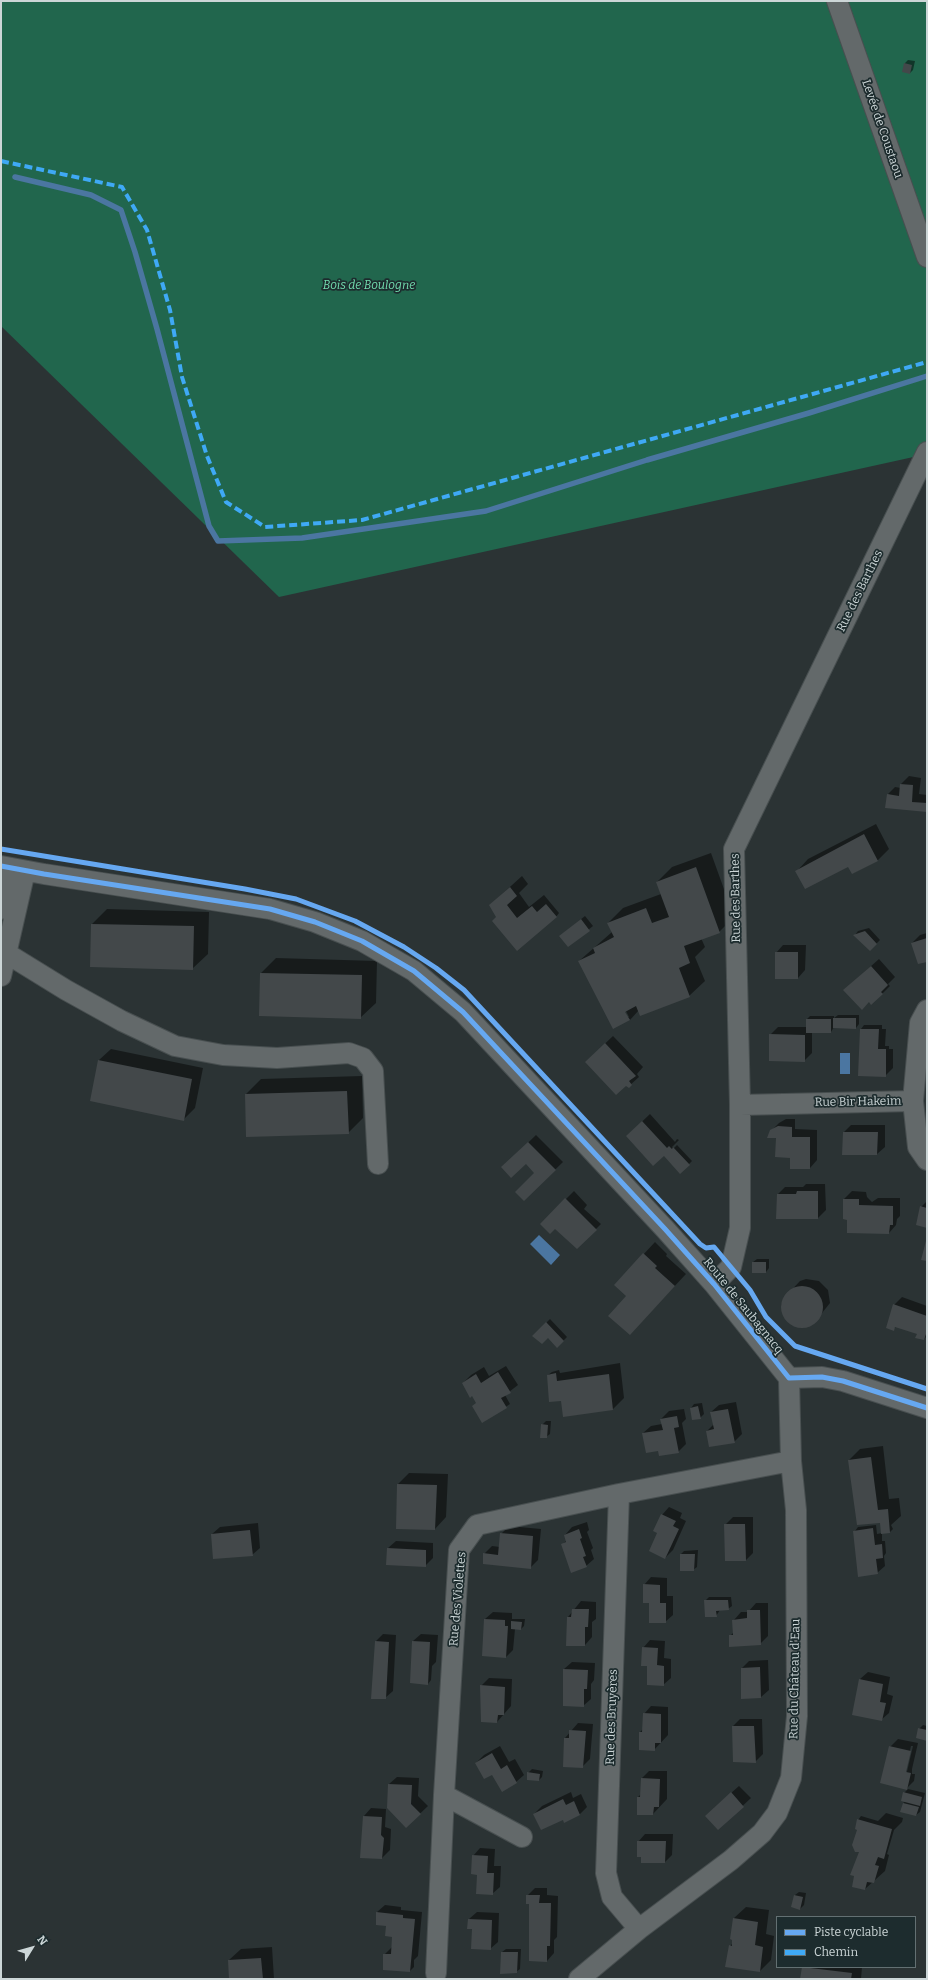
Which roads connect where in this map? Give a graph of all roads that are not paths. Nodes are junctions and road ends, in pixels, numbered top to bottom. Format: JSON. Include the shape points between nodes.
{"nodes":[{"id":1,"x":838,"y":1,"type":"edge"},
{"id":2,"x":927,"y":257,"type":"edge"},
{"id":3,"x":927,"y":452,"type":"edge"},
{"id":4,"x":12,"y":868,"type":"edge"},
{"id":5,"x":1,"y":908,"type":"edge"},
{"id":6,"x":6,"y":953,"type":"junction"},
{"id":7,"x":1,"y":976,"type":"edge"},
{"id":8,"x":927,"y":1010,"type":"edge"},
{"id":9,"x":914,"y":1101,"type":"junction"},
{"id":10,"x":740,"y":1105,"type":"junction"},
{"id":11,"x":927,"y":1160,"type":"edge"},
{"id":12,"x":378,"y":1164,"type":"dead end"},
{"id":13,"x":714,"y":1284,"type":"junction"},
{"id":14,"x":789,"y":1378,"type":"junction"},
{"id":15,"x":927,"y":1408,"type":"edge"},
{"id":16,"x":791,"y":1461,"type":"junction"},
{"id":17,"x":619,"y":1494,"type":"junction"},
{"id":18,"x":444,"y":1796,"type":"junction"},
{"id":19,"x":522,"y":1837,"type":"dead end"},
{"id":20,"x":639,"y":1929,"type":"junction"},
{"id":21,"x":436,"y":1973,"type":"dead end"},
{"id":22,"x":579,"y":1979,"type":"edge"}],
"edges":[{"from":1,"to":2,"type":"street","name":"Levée de Coustaou"},
{"from":3,"to":10,"type":"street","name":"Rue des Barthes","via":[[734,849]]},
{"from":4,"to":5,"type":"street"},
{"from":4,"to":6,"type":"street"},
{"from":4,"to":13,"type":"street","name":"Route de Saubagnacq","via":[[270,908],[315,922],[362,941],[414,971],[463,1012]]},
{"from":6,"to":7,"type":"street"},
{"from":6,"to":12,"type":"street","via":[[122,1021],[175,1046],[223,1055],[277,1058],[349,1053],[363,1058],[373,1071]]},
{"from":8,"to":9,"type":"street","via":[[920,1023]]},
{"from":9,"to":10,"type":"street","name":"Rue Bir Hakeim"},
{"from":9,"to":11,"type":"street","name":"Rue Bir Hakeim","via":[[918,1147]]},
{"from":10,"to":13,"type":"street","name":"Rue des Barthes","via":[[740,1228],[731,1268]]},
{"from":13,"to":14,"type":"street","name":"Route de Saubagnacq"},
{"from":14,"to":15,"type":"street","via":[[822,1377],[843,1381]]},
{"from":14,"to":16,"type":"street","name":"Rue du Château d'Eau"},
{"from":16,"to":17,"type":"street","name":"Rue des Violettes"},
{"from":16,"to":20,"type":"street","name":"Rue du Château d'Eau","via":[[796,1510],[797,1716],[791,1778],[777,1813],[762,1833],[731,1860]]},
{"from":17,"to":18,"type":"street","name":"Rue des Violettes","via":[[476,1525],[459,1550]]},
{"from":17,"to":20,"type":"street","name":"Rue des Bruyères","via":[[606,1873],[612,1897]]},
{"from":18,"to":19,"type":"street"},
{"from":18,"to":21,"type":"street","name":"Rue des Violettes"},
{"from":20,"to":22,"type":"street","name":"Rue du Château d'Eau"}]}
